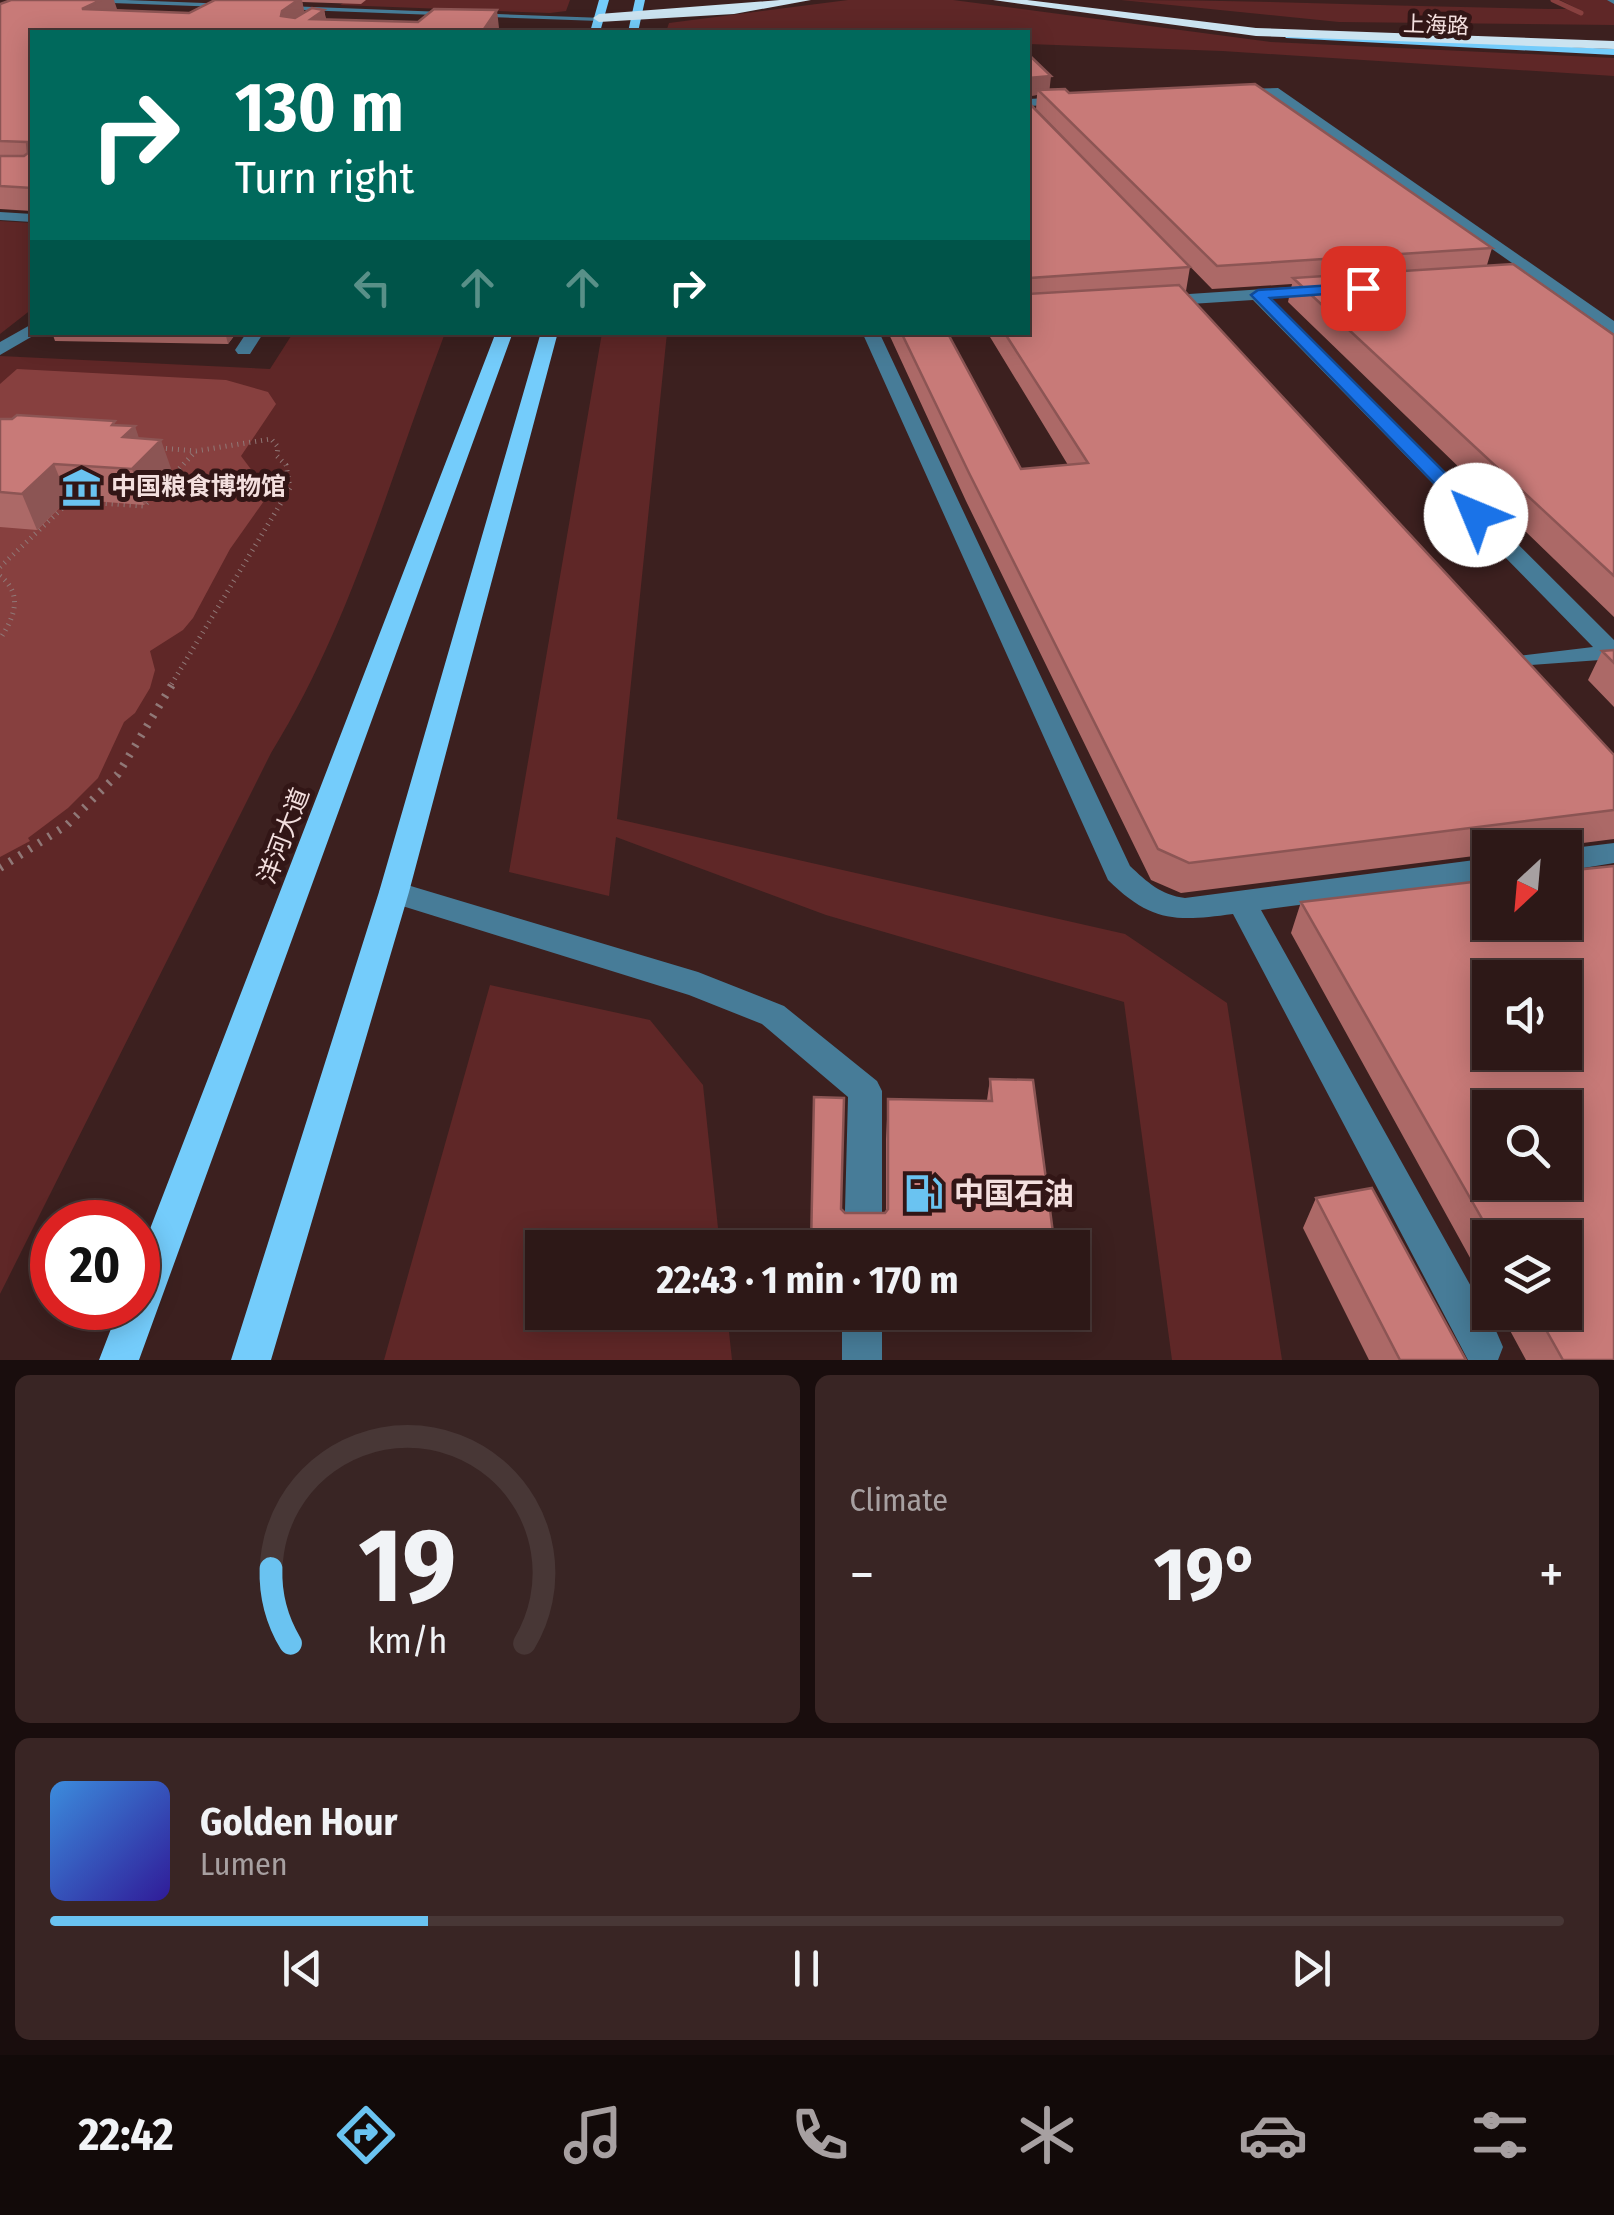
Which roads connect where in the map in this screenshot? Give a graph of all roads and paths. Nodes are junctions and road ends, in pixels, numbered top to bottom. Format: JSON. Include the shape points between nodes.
{"nodes":[{"id":1,"x":342,"y":0,"type":"edge"},
{"id":2,"x":604,"y":0,"type":"edge"},
{"id":3,"x":640,"y":0,"type":"edge"},
{"id":4,"x":805,"y":0,"type":"edge"},
{"id":5,"x":999,"y":0,"type":"edge"},
{"id":6,"x":1017,"y":0,"type":"edge"},
{"id":7,"x":1055,"y":0,"type":"edge"},
{"id":8,"x":33,"y":2,"type":"edge"},
{"id":9,"x":326,"y":9,"type":"junction"},
{"id":10,"x":528,"y":16,"type":"junction"},
{"id":11,"x":1120,"y":16,"type":"junction"},
{"id":12,"x":638,"y":17,"type":"junction"},
{"id":13,"x":600,"y":18,"type":"junction"},
{"id":14,"x":343,"y":25,"type":"edge"},
{"id":15,"x":1262,"y":29,"type":"junction"},
{"id":16,"x":518,"y":30,"type":"edge"},
{"id":17,"x":596,"y":30,"type":"edge"},
{"id":18,"x":634,"y":30,"type":"edge"},
{"id":19,"x":1614,"y":43,"type":"edge"},
{"id":20,"x":1217,"y":94,"type":"edge"},
{"id":21,"x":1084,"y":100,"type":"edge"},
{"id":22,"x":1030,"y":103,"type":"edge"},
{"id":23,"x":1030,"y":113,"type":"edge"},
{"id":24,"x":1041,"y":125,"type":"edge"},
{"id":25,"x":0,"y":216,"type":"edge"},
{"id":26,"x":30,"y":218,"type":"edge"},
{"id":27,"x":1538,"y":276,"type":"junction"},
{"id":28,"x":1500,"y":278,"type":"edge"},
{"id":29,"x":1193,"y":284,"type":"dead end"},
{"id":30,"x":1333,"y":290,"type":"edge"},
{"id":31,"x":1258,"y":295,"type":"junction"},
{"id":32,"x":1207,"y":298,"type":"junction"},
{"id":33,"x":1147,"y":302,"type":"edge"},
{"id":34,"x":1614,"y":329,"type":"edge"},
{"id":35,"x":30,"y":330,"type":"edge"},
{"id":36,"x":254,"y":335,"type":"edge"},
{"id":37,"x":504,"y":335,"type":"edge"},
{"id":38,"x":549,"y":335,"type":"edge"},
{"id":39,"x":871,"y":335,"type":"edge"},
{"id":40,"x":0,"y":350,"type":"edge"},
{"id":41,"x":244,"y":350,"type":"dead end"},
{"id":42,"x":143,"y":447,"type":"edge"},
{"id":43,"x":196,"y":451,"type":"junction"},
{"id":44,"x":0,"y":567,"type":"edge"},
{"id":45,"x":0,"y":576,"type":"edge"},
{"id":46,"x":0,"y":639,"type":"edge"},
{"id":47,"x":1613,"y":652,"type":"edge"},
{"id":48,"x":1552,"y":688,"type":"edge"},
{"id":49,"x":1614,"y":853,"type":"edge"},
{"id":50,"x":1582,"y":858,"type":"edge"},
{"id":51,"x":0,"y":868,"type":"edge"},
{"id":52,"x":1472,"y":871,"type":"edge"},
{"id":53,"x":394,"y":892,"type":"junction"},
{"id":54,"x":1241,"y":901,"type":"junction"},
{"id":55,"x":863,"y":1230,"type":"edge"},
{"id":56,"x":862,"y":1330,"type":"edge"},
{"id":57,"x":1484,"y":1347,"type":"dead end"},
{"id":58,"x":119,"y":1360,"type":"edge"},
{"id":59,"x":251,"y":1360,"type":"edge"},
{"id":60,"x":862,"y":1360,"type":"edge"}],
"edges":[{"from":1,"to":9,"type":"street"},
{"from":2,"to":13,"type":"main road"},
{"from":3,"to":12,"type":"main road"},
{"from":4,"to":12,"type":"highway"},
{"from":5,"to":11,"type":"highway","name":"上海路"},
{"from":6,"to":11,"type":"highway","name":"上海路"},
{"from":7,"to":15,"type":"highway","name":"上海路"},
{"from":8,"to":9,"type":"street"},
{"from":9,"to":10,"type":"street"},
{"from":9,"to":14,"type":"street","via":[[310,21]]},
{"from":10,"to":13,"type":"street"},
{"from":10,"to":16,"type":"street"},
{"from":11,"to":15,"type":"highway","name":"上海路"},
{"from":12,"to":13,"type":"highway"},
{"from":12,"to":18,"type":"main road"},
{"from":13,"to":17,"type":"main road"},
{"from":15,"to":19,"type":"highway","name":"上海路"},
{"from":20,"to":27,"type":"street","via":[[1274,91]]},
{"from":21,"to":22,"type":"street"},
{"from":23,"to":24,"type":"street"},
{"from":25,"to":26,"type":"street"},
{"from":27,"to":28,"type":"street"},
{"from":27,"to":34,"type":"street"},
{"from":29,"to":32,"type":"street"},
{"from":30,"to":31,"type":"street"},
{"from":31,"to":32,"type":"street"},
{"from":31,"to":47,"type":"street"},
{"from":32,"to":33,"type":"street"},
{"from":35,"to":40,"type":"street"},
{"from":36,"to":41,"type":"street"},
{"from":37,"to":58,"type":"main road","name":"洋河大道"},
{"from":38,"to":53,"type":"main road"},
{"from":39,"to":54,"type":"street","via":[[1118,872],[1160,908]]},
{"from":42,"to":43,"type":"path"},
{"from":43,"to":44,"type":"path","via":[[144,506],[70,501]]},
{"from":43,"to":51,"type":"path","via":[[271,440],[290,488],[118,774],[67,825]]},
{"from":45,"to":46,"type":"path","via":[[16,598]]},
{"from":47,"to":48,"type":"street","via":[[1527,661]]},
{"from":49,"to":50,"type":"street"},
{"from":52,"to":54,"type":"street"},
{"from":53,"to":55,"type":"street","via":[[698,985],[773,1015],[865,1091]]},
{"from":53,"to":59,"type":"main road"},
{"from":54,"to":57,"type":"street"},
{"from":56,"to":60,"type":"street"}]}
